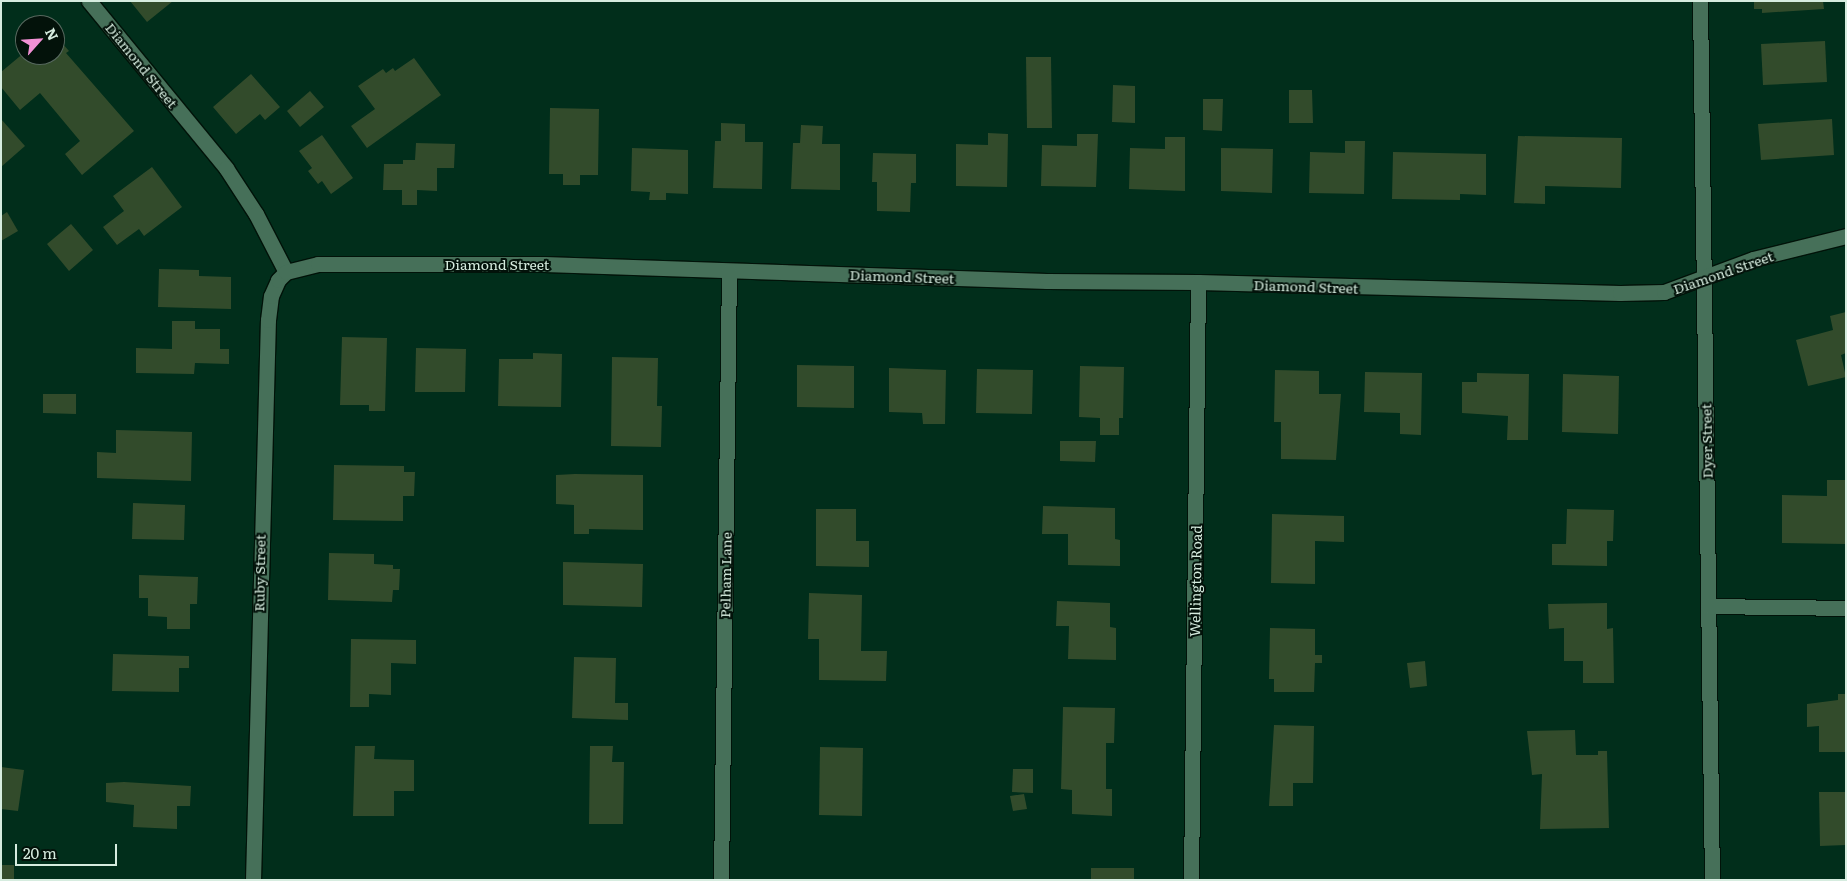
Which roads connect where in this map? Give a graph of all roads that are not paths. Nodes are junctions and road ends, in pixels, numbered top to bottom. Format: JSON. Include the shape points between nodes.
{"nodes":[{"id":1,"x":89,"y":1,"type":"edge"},
{"id":2,"x":1700,"y":1,"type":"edge"},
{"id":3,"x":1846,"y":236,"type":"edge"},
{"id":4,"x":729,"y":271,"type":"junction"},
{"id":5,"x":286,"y":272,"type":"junction"},
{"id":6,"x":1703,"y":276,"type":"junction"},
{"id":7,"x":1198,"y":282,"type":"junction"},
{"id":8,"x":1708,"y":606,"type":"junction"},
{"id":9,"x":1846,"y":608,"type":"edge"},
{"id":10,"x":253,"y":880,"type":"edge"},
{"id":11,"x":721,"y":880,"type":"edge"},
{"id":12,"x":1191,"y":880,"type":"edge"},
{"id":13,"x":1712,"y":880,"type":"edge"}],
"edges":[{"from":1,"to":5,"type":"street","name":"Diamond Street","via":[[226,168],[256,214]]},
{"from":2,"to":6,"type":"street","name":"Dyer Street"},
{"from":3,"to":6,"type":"street","name":"Diamond Street","via":[[1753,259]]},
{"from":4,"to":5,"type":"street","name":"Diamond Street","via":[[544,264],[318,264]]},
{"from":4,"to":7,"type":"street","name":"Diamond Street","via":[[1047,281]]},
{"from":4,"to":11,"type":"street","name":"Pelham Lane"},
{"from":5,"to":10,"type":"street","name":"Ruby Street","via":[[278,280],[271,296],[268,320]]},
{"from":6,"to":7,"type":"street","name":"Diamond Street","via":[[1664,292],[1620,293]]},
{"from":6,"to":8,"type":"street","name":"Dyer Street"},
{"from":7,"to":12,"type":"street","name":"Wellington Road"},
{"from":8,"to":9,"type":"street"},
{"from":8,"to":13,"type":"street","name":"Dyer Street"}]}
